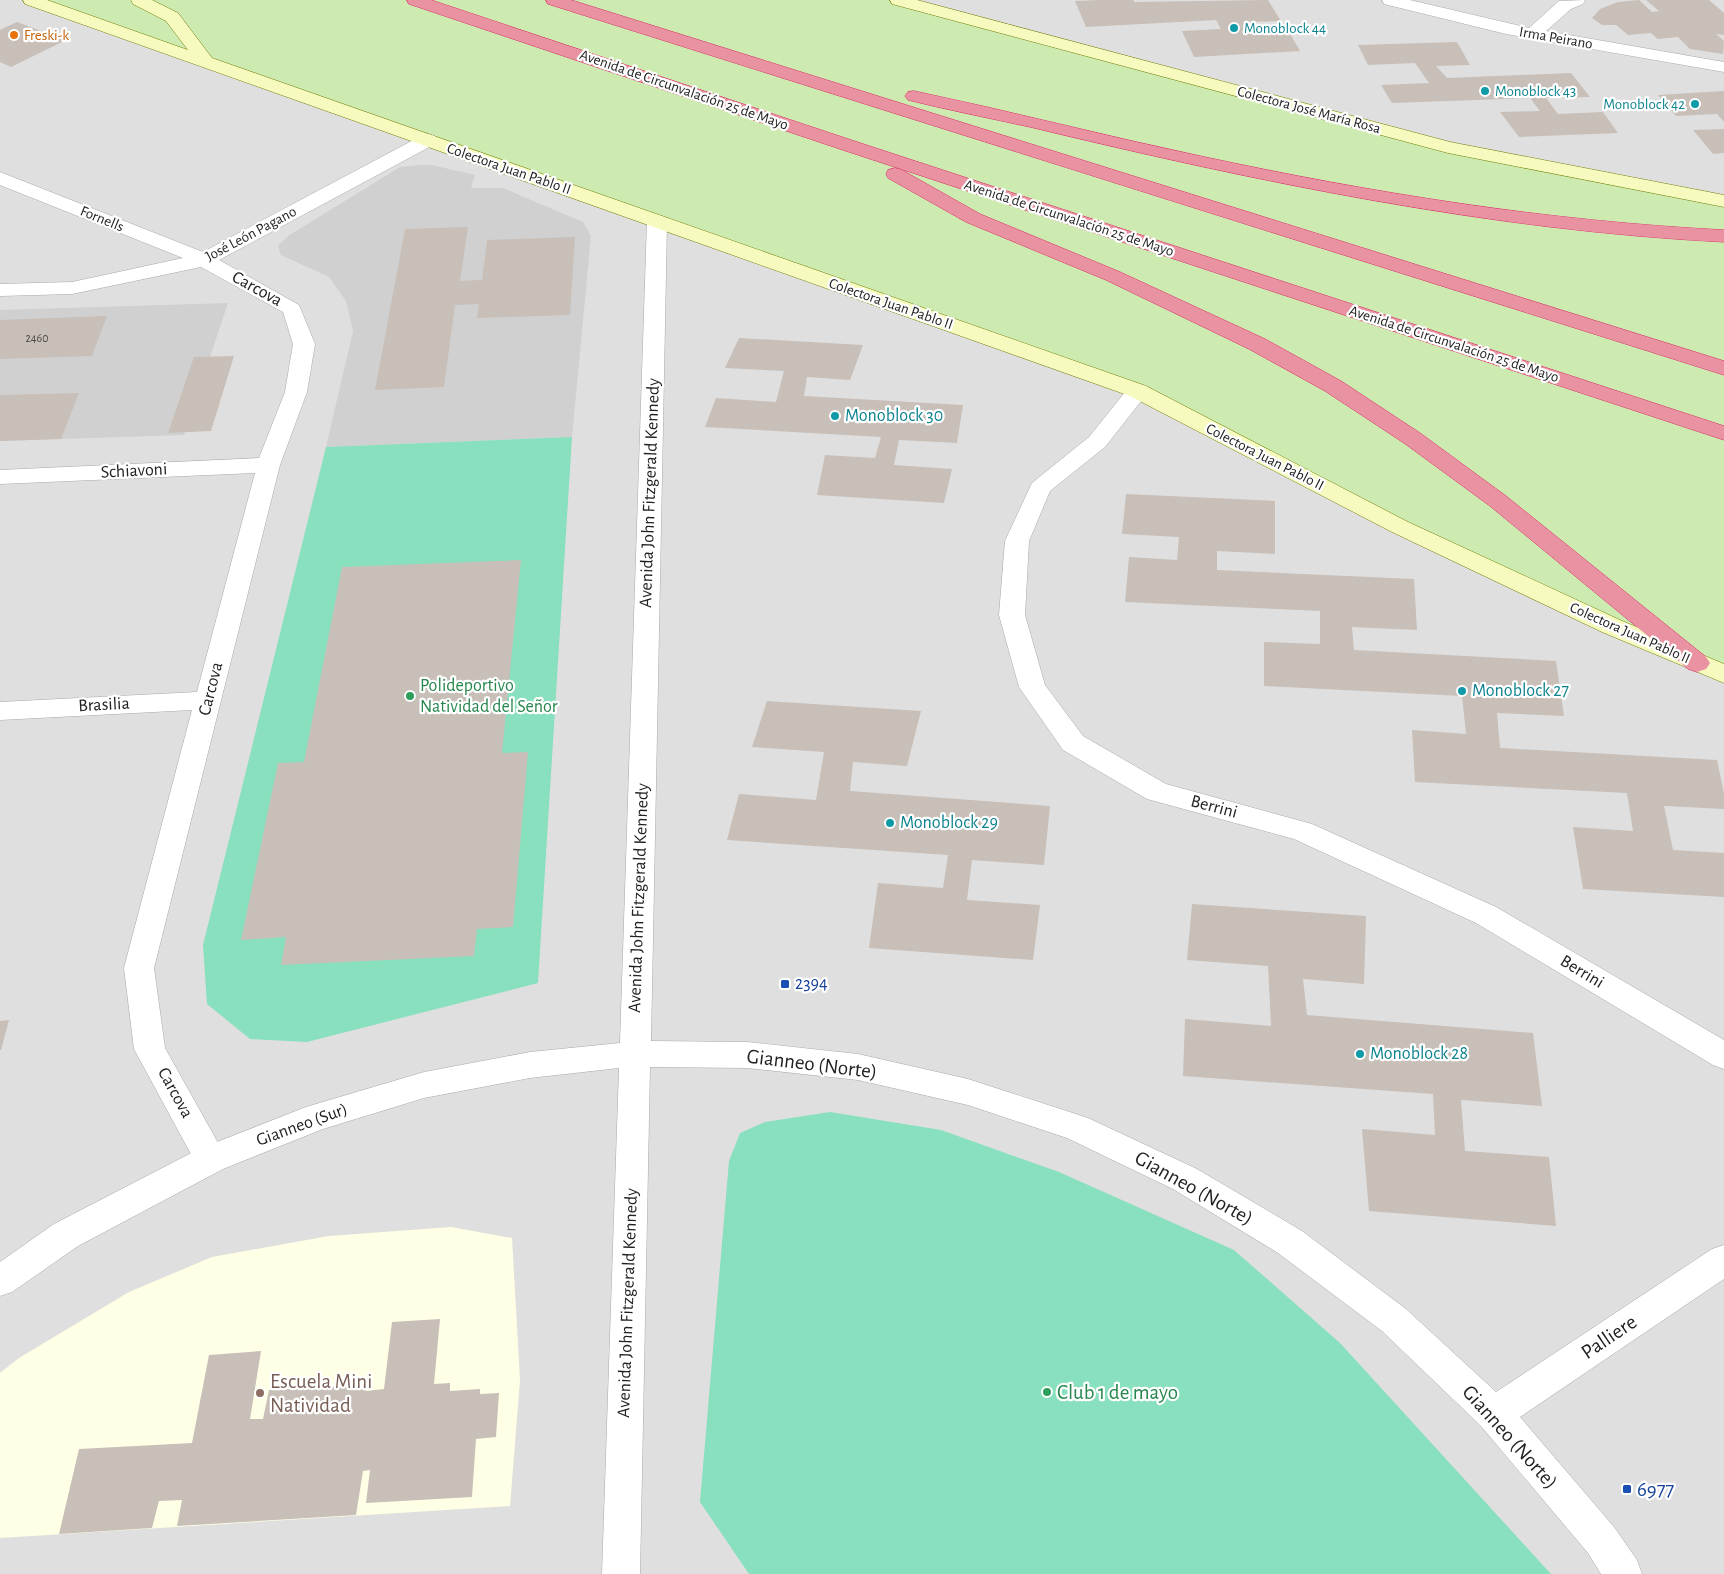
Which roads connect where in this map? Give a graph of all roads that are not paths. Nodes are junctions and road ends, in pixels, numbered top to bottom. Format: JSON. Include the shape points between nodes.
{"nodes":[{"id":1,"x":31,"y":0,"type":"edge"},
{"id":2,"x":139,"y":0,"type":"edge"},
{"id":3,"x":415,"y":0,"type":"edge"},
{"id":4,"x":554,"y":0,"type":"edge"},
{"id":5,"x":898,"y":0,"type":"edge"},
{"id":6,"x":1390,"y":0,"type":"edge"},
{"id":7,"x":1577,"y":0,"type":"edge"},
{"id":8,"x":1532,"y":34,"type":"junction"},
{"id":9,"x":206,"y":62,"type":"junction"},
{"id":10,"x":770,"y":66,"type":"junction"},
{"id":11,"x":1724,"y":67,"type":"edge"},
{"id":12,"x":428,"y":140,"type":"junction"},
{"id":13,"x":844,"y":144,"type":"junction"},
{"id":14,"x":0,"y":178,"type":"edge"},
{"id":15,"x":1724,"y":200,"type":"edge"},
{"id":16,"x":658,"y":221,"type":"junction"},
{"id":17,"x":1724,"y":236,"type":"edge"},
{"id":18,"x":204,"y":260,"type":"junction"},
{"id":19,"x":0,"y":290,"type":"edge"},
{"id":20,"x":1724,"y":368,"type":"edge"},
{"id":21,"x":1138,"y":391,"type":"junction"},
{"id":22,"x":1724,"y":433,"type":"edge"},
{"id":23,"x":268,"y":465,"type":"junction"},
{"id":24,"x":0,"y":477,"type":"edge"},
{"id":25,"x":1697,"y":663,"type":"junction"},
{"id":26,"x":1724,"y":674,"type":"edge"},
{"id":27,"x":208,"y":700,"type":"junction"},
{"id":28,"x":0,"y":711,"type":"edge"},
{"id":29,"x":635,"y":1054,"type":"junction"},
{"id":30,"x":1724,"y":1056,"type":"edge"},
{"id":31,"x":211,"y":1159,"type":"junction"},
{"id":32,"x":1724,"y":1260,"type":"edge"},
{"id":33,"x":0,"y":1281,"type":"edge"},
{"id":34,"x":1494,"y":1414,"type":"junction"},
{"id":35,"x":621,"y":1574,"type":"edge"},
{"id":36,"x":1624,"y":1574,"type":"edge"}],
"edges":[{"from":1,"to":9,"type":"main road","name":"Colectora Juan Pablo II"},
{"from":2,"to":9,"type":"main road","via":[[172,17]]},
{"from":3,"to":13,"type":"highway","name":"Avenida de Circunvalación 25 de Mayo"},
{"from":4,"to":10,"type":"highway"},
{"from":5,"to":15,"type":"main road","name":"Colectora José María Rosa","via":[[1448,147]]},
{"from":6,"to":8,"type":"street","name":"Irma Peirano"},
{"from":7,"to":8,"type":"street","via":[[1565,5]]},
{"from":8,"to":11,"type":"street","name":"Irma Peirano"},
{"from":9,"to":12,"type":"main road","name":"Colectora Juan Pablo II"},
{"from":10,"to":17,"type":"highway","via":[[991,111],[1149,150],[1472,211]]},
{"from":10,"to":20,"type":"highway"},
{"from":12,"to":16,"type":"main road","name":"Colectora Juan Pablo II"},
{"from":12,"to":18,"type":"street","name":"José León Pagano"},
{"from":13,"to":22,"type":"highway","name":"Avenida de Circunvalación 25 de Mayo"},
{"from":13,"to":25,"type":"highway","via":[[973,218],[1113,276],[1257,344],[1333,386],[1412,438],[1498,501]]},
{"from":14,"to":18,"type":"street","name":"Fornells"},
{"from":16,"to":21,"type":"main road","name":"Colectora Juan Pablo II"},
{"from":16,"to":29,"type":"street","name":"Avenida John Fitzgerald Kennedy"},
{"from":18,"to":19,"type":"street","name":"José León Pagano","via":[[72,288]]},
{"from":18,"to":23,"type":"street","name":"Carcova","via":[[292,308],[304,344],[296,392]]},
{"from":21,"to":25,"type":"main road","name":"Colectora Juan Pablo II","via":[[1400,527]]},
{"from":21,"to":30,"type":"street","name":"Berrini","via":[[1097,442],[1040,488],[1017,541],[1012,615],[1032,686],[1073,743],[1157,792],[1302,831],[1486,916]]},
{"from":23,"to":24,"type":"street","name":"Schiavoni"},
{"from":23,"to":27,"type":"street","name":"Carcova"},
{"from":25,"to":26,"type":"main road","name":"Colectora Juan Pablo II"},
{"from":27,"to":28,"type":"street","name":"Brasilia"},
{"from":27,"to":31,"type":"street","name":"Carcova","via":[[139,968],[150,1049]]},
{"from":29,"to":31,"type":"street","name":"Gianneo (Sur)","via":[[530,1065],[424,1085],[318,1117]]},
{"from":29,"to":34,"type":"street","name":"Gianneo (Norte)","via":[[747,1055],[858,1067],[968,1092],[1077,1128],[1185,1179],[1290,1242],[1394,1320]]},
{"from":29,"to":35,"type":"street","name":"Avenida John Fitzgerald Kennedy"},
{"from":31,"to":33,"type":"street","name":"Gianneo (Sur)","via":[[66,1235]]},
{"from":32,"to":34,"type":"street","name":"Palliere"},
{"from":34,"to":36,"type":"street","name":"Gianneo (Norte)","via":[[1601,1540]]}]}
